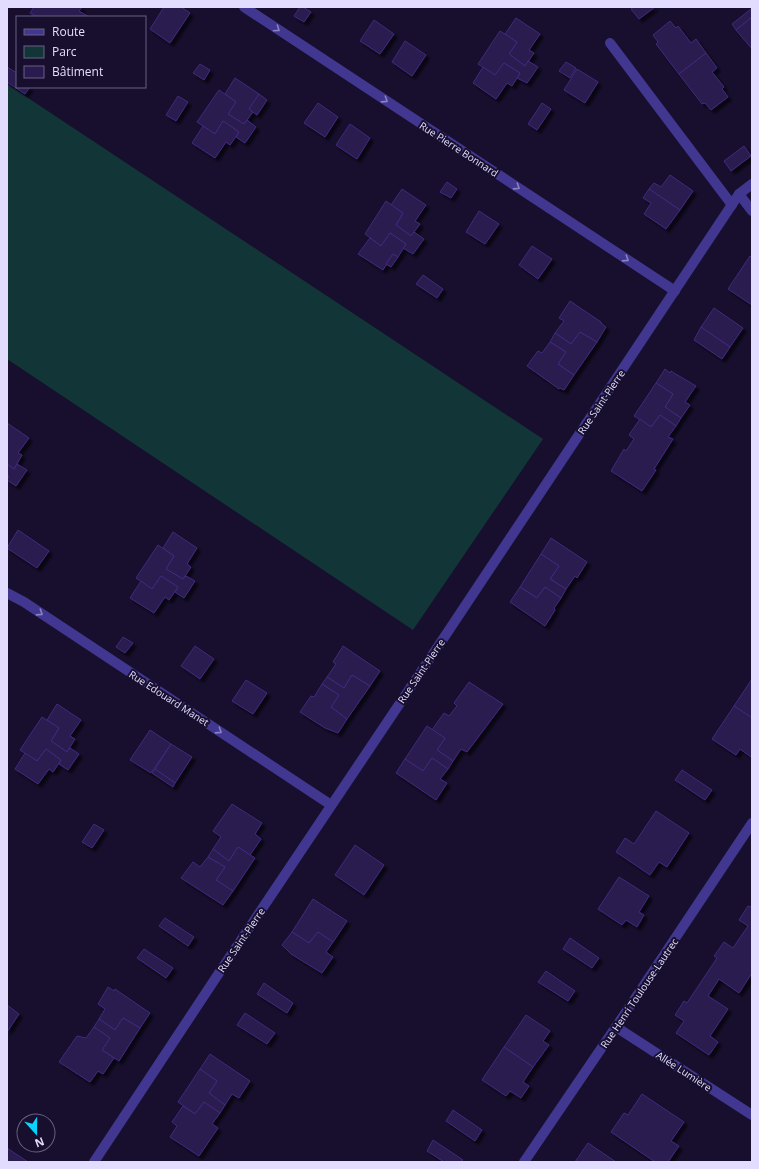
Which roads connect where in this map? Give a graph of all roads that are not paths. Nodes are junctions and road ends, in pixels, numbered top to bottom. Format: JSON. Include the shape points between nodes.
{"nodes":[{"id":1,"x":244,"y":7,"type":"edge"},
{"id":2,"x":610,"y":43,"type":"dead end"},
{"id":3,"x":752,"y":184,"type":"edge"},
{"id":4,"x":739,"y":194,"type":"junction"},
{"id":5,"x":732,"y":205,"type":"junction"},
{"id":6,"x":752,"y":211,"type":"edge"},
{"id":7,"x":675,"y":291,"type":"junction"},
{"id":8,"x":7,"y":593,"type":"edge"},
{"id":9,"x":331,"y":805,"type":"junction"},
{"id":10,"x":752,"y":824,"type":"edge"},
{"id":11,"x":749,"y":835,"type":"edge"},
{"id":12,"x":616,"y":1027,"type":"junction"},
{"id":13,"x":752,"y":1114,"type":"edge"},
{"id":14,"x":94,"y":1162,"type":"edge"},
{"id":15,"x":524,"y":1162,"type":"edge"}],
"edges":[{"from":1,"to":7,"type":"street","name":"Rue Pierre Bonnard","one_way":true},
{"from":2,"to":5,"type":"street"},
{"from":3,"to":4,"type":"street","name":"Rue Saint-Pierre"},
{"from":4,"to":5,"type":"street","name":"Rue Saint-Pierre"},
{"from":4,"to":6,"type":"street"},
{"from":5,"to":7,"type":"street","name":"Rue Saint-Pierre"},
{"from":7,"to":9,"type":"street","name":"Rue Saint-Pierre"},
{"from":8,"to":9,"type":"street","name":"Rue Edouard Manet","one_way":true},
{"from":9,"to":14,"type":"street","name":"Rue Saint-Pierre"},
{"from":10,"to":11,"type":"street","name":"Rue Henri Toulouse-Lautrec"},
{"from":11,"to":12,"type":"street","name":"Rue Henri Toulouse-Lautrec"},
{"from":12,"to":13,"type":"street","name":"Allée Lumière"},
{"from":12,"to":15,"type":"street","name":"Rue Henri Toulouse-Lautrec"}]}
